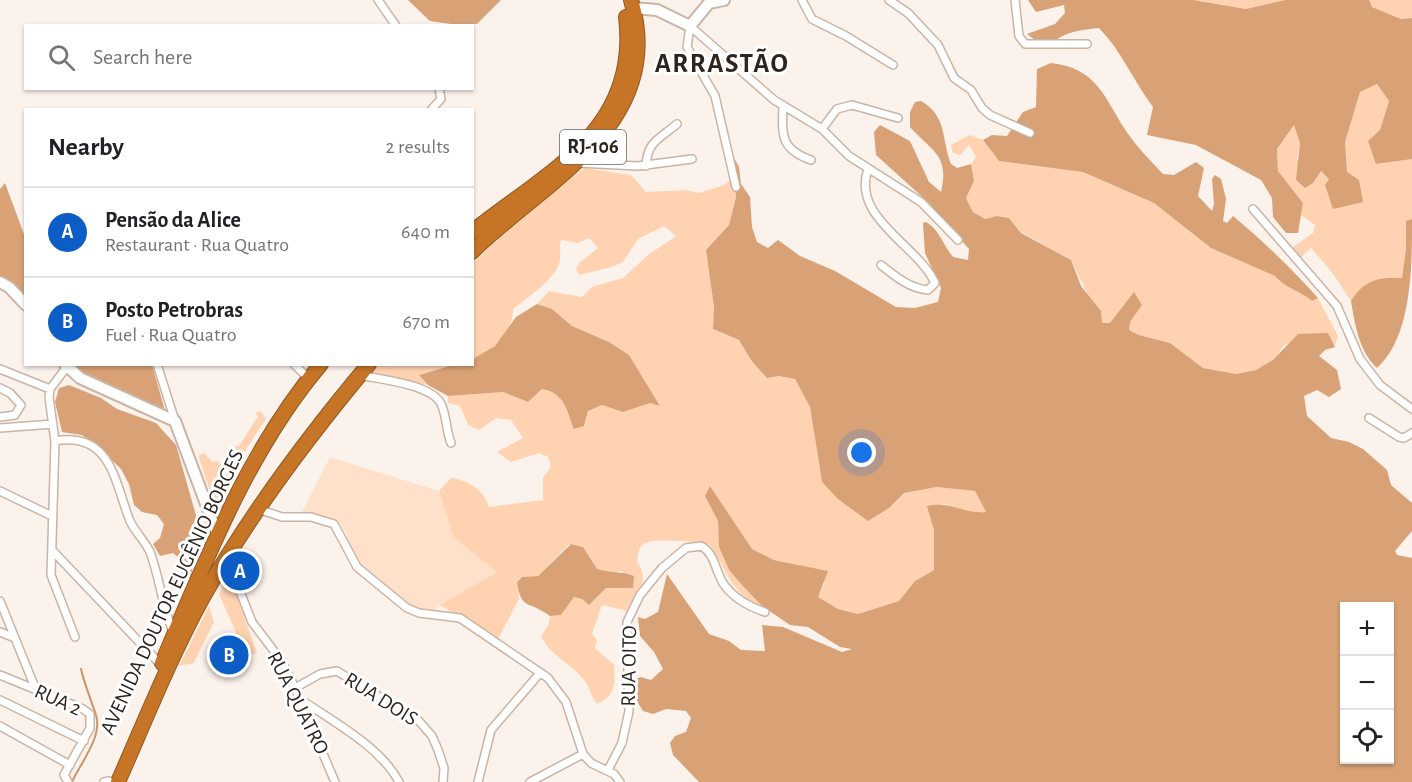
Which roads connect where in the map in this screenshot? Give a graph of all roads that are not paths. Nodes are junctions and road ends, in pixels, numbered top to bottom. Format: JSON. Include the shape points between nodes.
{"nodes":[{"id":1,"x":378,"y":0,"type":"edge"},
{"id":2,"x":724,"y":0,"type":"edge"},
{"id":3,"x":802,"y":0,"type":"edge"},
{"id":4,"x":889,"y":0,"type":"edge"},
{"id":5,"x":1015,"y":0,"type":"edge"},
{"id":6,"x":707,"y":1,"type":"edge"},
{"id":7,"x":629,"y":3,"type":"edge"},
{"id":8,"x":395,"y":24,"type":"edge"},
{"id":9,"x":690,"y":26,"type":"junction"},
{"id":10,"x":1088,"y":44,"type":"dead end"},
{"id":11,"x":892,"y":65,"type":"dead end"},
{"id":12,"x":439,"y":90,"type":"edge"},
{"id":13,"x":783,"y":105,"type":"junction"},
{"id":14,"x":433,"y":108,"type":"edge"},
{"id":15,"x":897,"y":118,"type":"dead end"},
{"id":16,"x":676,"y":124,"type":"dead end"},
{"id":17,"x":822,"y":129,"type":"junction"},
{"id":18,"x":1030,"y":133,"type":"dead end"},
{"id":19,"x":692,"y":159,"type":"dead end"},
{"id":20,"x":811,"y":160,"type":"dead end"},
{"id":21,"x":577,"y":163,"type":"junction"},
{"id":22,"x":646,"y":166,"type":"junction"},
{"id":23,"x":868,"y":169,"type":"junction"},
{"id":24,"x":736,"y":187,"type":"dead end"},
{"id":25,"x":1253,"y":209,"type":"dead end"},
{"id":26,"x":474,"y":230,"type":"edge"},
{"id":27,"x":958,"y":240,"type":"dead end"},
{"id":28,"x":474,"y":250,"type":"edge"},
{"id":29,"x":881,"y":266,"type":"dead end"},
{"id":30,"x":0,"y":282,"type":"edge"},
{"id":31,"x":24,"y":303,"type":"edge"},
{"id":32,"x":66,"y":366,"type":"edge"},
{"id":33,"x":160,"y":366,"type":"edge"},
{"id":34,"x":296,"y":366,"type":"edge"},
{"id":35,"x":319,"y":366,"type":"edge"},
{"id":36,"x":0,"y":369,"type":"edge"},
{"id":37,"x":359,"y":372,"type":"edge"},
{"id":38,"x":309,"y":379,"type":"junction"},
{"id":39,"x":0,"y":388,"type":"edge"},
{"id":40,"x":50,"y":388,"type":"junction"},
{"id":41,"x":1412,"y":409,"type":"edge"},
{"id":42,"x":0,"y":417,"type":"edge"},
{"id":43,"x":1369,"y":418,"type":"dead end"},
{"id":44,"x":176,"y":422,"type":"junction"},
{"id":45,"x":53,"y":424,"type":"junction"},
{"id":46,"x":0,"y":428,"type":"edge"},
{"id":47,"x":1412,"y":433,"type":"edge"},
{"id":48,"x":55,"y":441,"type":"junction"},
{"id":49,"x":451,"y":443,"type":"dead end"},
{"id":50,"x":0,"y":491,"type":"edge"},
{"id":51,"x":258,"y":509,"type":"junction"},
{"id":52,"x":52,"y":516,"type":"junction"},
{"id":53,"x":218,"y":536,"type":"junction"},
{"id":54,"x":52,"y":549,"type":"junction"},
{"id":55,"x":224,"y":563,"type":"junction"},
{"id":56,"x":0,"y":601,"type":"edge"},
{"id":57,"x":765,"y":612,"type":"dead end"},
{"id":58,"x":0,"y":632,"type":"edge"},
{"id":59,"x":175,"y":634,"type":"junction"},
{"id":60,"x":75,"y":637,"type":"dead end"},
{"id":61,"x":15,"y":638,"type":"junction"},
{"id":62,"x":161,"y":665,"type":"junction"},
{"id":63,"x":540,"y":673,"type":"junction"},
{"id":64,"x":0,"y":675,"type":"edge"},
{"id":65,"x":296,"y":688,"type":"junction"},
{"id":66,"x":36,"y":690,"type":"junction"},
{"id":67,"x":300,"y":699,"type":"junction"},
{"id":68,"x":0,"y":700,"type":"edge"},
{"id":69,"x":0,"y":726,"type":"edge"},
{"id":70,"x":84,"y":741,"type":"junction"},
{"id":71,"x":583,"y":754,"type":"junction"},
{"id":72,"x":70,"y":765,"type":"junction"},
{"id":73,"x":608,"y":770,"type":"junction"},
{"id":74,"x":68,"y":782,"type":"edge"},
{"id":75,"x":110,"y":782,"type":"edge"},
{"id":76,"x":335,"y":782,"type":"edge"},
{"id":77,"x":399,"y":782,"type":"edge"},
{"id":78,"x":443,"y":782,"type":"edge"},
{"id":79,"x":478,"y":782,"type":"edge"},
{"id":80,"x":530,"y":782,"type":"edge"},
{"id":81,"x":620,"y":782,"type":"edge"}],
"edges":[{"from":1,"to":8,"type":"street"},
{"from":2,"to":6,"type":"street"},
{"from":3,"to":11,"type":"street","via":[[818,23]]},
{"from":4,"to":18,"type":"street","via":[[908,13],[938,45],[954,78],[971,90],[982,108]]},
{"from":5,"to":10,"type":"street","via":[[1019,36],[1025,44]]},
{"from":6,"to":9,"type":"street"},
{"from":7,"to":9,"type":"street","via":[[657,10]]},
{"from":7,"to":21,"type":"highway","number":"RJ-106","via":[[638,48],[624,104],[612,125]]},
{"from":7,"to":26,"type":"highway","number":"RJ-106","via":[[626,61],[612,108],[567,158]]},
{"from":9,"to":13,"type":"street"},
{"from":9,"to":24,"type":"street","via":[[687,47],[715,96]]},
{"from":12,"to":14,"type":"street","via":[[441,99]]},
{"from":13,"to":17,"type":"street"},
{"from":13,"to":20,"type":"street","via":[[782,133],[787,145],[794,154]]},
{"from":15,"to":17,"type":"street","via":[[852,105],[837,109]]},
{"from":16,"to":22,"type":"street","via":[[650,145]]},
{"from":17,"to":23,"type":"street"},
{"from":19,"to":22,"type":"street"},
{"from":21,"to":22,"type":"street"},
{"from":21,"to":28,"type":"highway","number":"RJ-106"},
{"from":23,"to":27,"type":"street","via":[[921,202]]},
{"from":23,"to":29,"type":"street","via":[[864,187],[870,205],[935,283],[928,290],[921,289],[902,282]]},
{"from":25,"to":41,"type":"street","via":[[1338,306],[1360,359],[1380,385]]},
{"from":30,"to":31,"type":"street"},
{"from":32,"to":40,"type":"street"},
{"from":32,"to":44,"type":"street","via":[[80,378]]},
{"from":33,"to":44,"type":"street"},
{"from":34,"to":38,"type":"street"},
{"from":35,"to":38,"type":"highway","name":"AVENIDA DOUTOR EUGÊNIO BORGES"},
{"from":36,"to":40,"type":"street"},
{"from":37,"to":49,"type":"street","via":[[432,394],[442,406]]},
{"from":37,"to":51,"type":"highway","name":"AVENIDA DOUTOR EUGÊNIO BORGES"},
{"from":38,"to":53,"type":"highway","name":"AVENIDA DOUTOR EUGÊNIO BORGES","via":[[257,458]]},
{"from":39,"to":42,"type":"street","via":[[21,405],[15,415]]},
{"from":40,"to":45,"type":"street"},
{"from":43,"to":47,"type":"street","via":[[1400,437]]},
{"from":44,"to":53,"type":"street"},
{"from":45,"to":46,"type":"street"},
{"from":45,"to":48,"type":"street"},
{"from":48,"to":52,"type":"street"},
{"from":48,"to":59,"type":"street","via":[[67,439],[87,444],[112,468],[130,521],[148,549]]},
{"from":50,"to":52,"type":"street"},
{"from":51,"to":55,"type":"highway","name":"AVENIDA DOUTOR EUGÊNIO BORGES"},
{"from":51,"to":63,"type":"street","via":[[282,517],[334,524],[357,567],[407,608],[460,618]]},
{"from":52,"to":54,"type":"street"},
{"from":53,"to":59,"type":"highway","name":"AVENIDA DOUTOR EUGÊNIO BORGES"},
{"from":54,"to":60,"type":"street","via":[[52,583]]},
{"from":54,"to":62,"type":"street"},
{"from":55,"to":65,"type":"street","name":"RUA QUATRO","via":[[230,566],[252,622],[283,663]]},
{"from":55,"to":75,"type":"highway","name":"AVENIDA DOUTOR EUGÊNIO BORGES"},
{"from":56,"to":61,"type":"street"},
{"from":57,"to":73,"type":"street","name":"RUA OITO","via":[[751,607],[726,588],[711,554],[701,546],[686,548],[662,568],[640,596],[627,622],[629,711],[622,743]]},
{"from":58,"to":61,"type":"street"},
{"from":59,"to":62,"type":"highway","name":"AVENIDA DOUTOR EUGÊNIO BORGES"},
{"from":61,"to":66,"type":"street"},
{"from":62,"to":75,"type":"highway","name":"AVENIDA DOUTOR EUGÊNIO BORGES"},
{"from":63,"to":71,"type":"street","via":[[566,702]]},
{"from":63,"to":79,"type":"street","via":[[491,730]]},
{"from":64,"to":66,"type":"street","name":"RUA 2"},
{"from":65,"to":67,"type":"street","name":"RUA QUATRO"},
{"from":65,"to":78,"type":"street","name":"RUA DOIS","via":[[329,670],[347,675],[418,720],[432,736],[444,768]]},
{"from":66,"to":70,"type":"street","name":"RUA 2","via":[[90,714],[92,721]]},
{"from":67,"to":76,"type":"street","name":"RUA QUATRO"},
{"from":67,"to":77,"type":"street","via":[[376,752]]},
{"from":68,"to":70,"type":"street"},
{"from":69,"to":72,"type":"street"},
{"from":70,"to":72,"type":"street","name":"RUA 2"},
{"from":71,"to":73,"type":"street","via":[[591,763]]},
{"from":71,"to":80,"type":"street"},
{"from":72,"to":74,"type":"street","via":[[64,775]]},
{"from":73,"to":81,"type":"street"}]}
